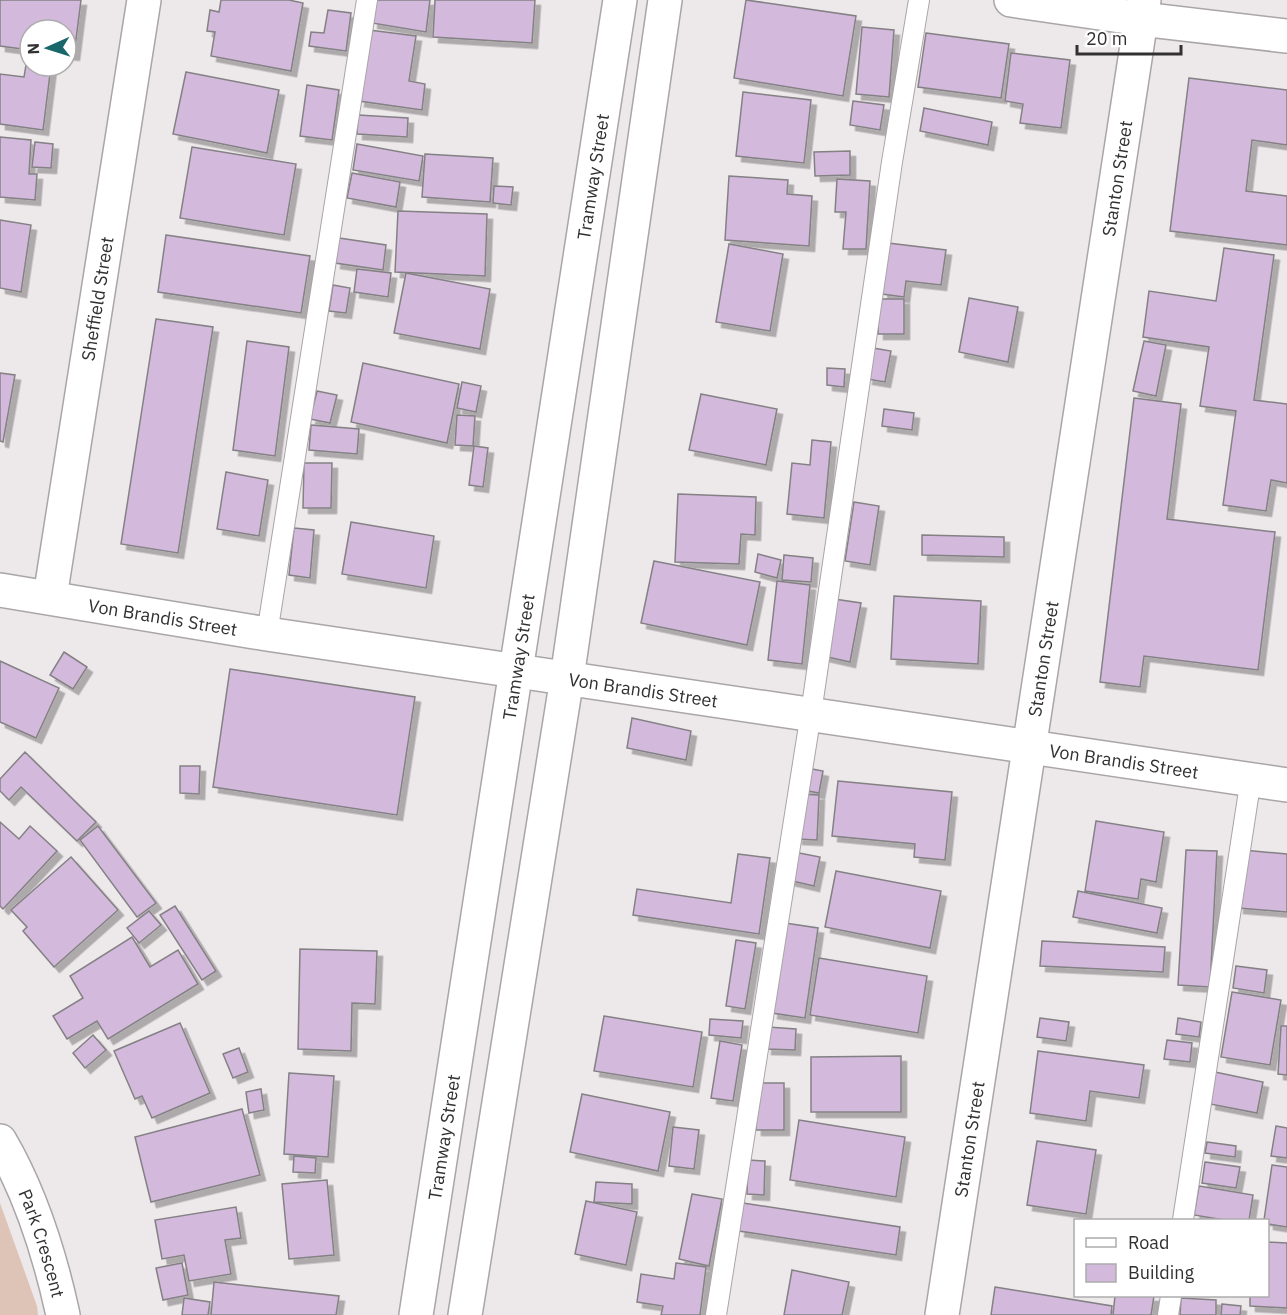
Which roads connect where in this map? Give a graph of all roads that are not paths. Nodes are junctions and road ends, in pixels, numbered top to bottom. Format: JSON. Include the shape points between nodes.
{"nodes":[{"id":1,"x":144,"y":0,"type":"edge"},
{"id":2,"x":367,"y":0,"type":"edge"},
{"id":3,"x":620,"y":0,"type":"edge"},
{"id":4,"x":665,"y":0,"type":"edge"},
{"id":5,"x":920,"y":0,"type":"edge"},
{"id":6,"x":1011,"y":0,"type":"edge"},
{"id":7,"x":1143,"y":10,"type":"edge"},
{"id":8,"x":1287,"y":36,"type":"edge"},
{"id":9,"x":572,"y":296,"type":"junction"},
{"id":10,"x":620,"y":303,"type":"junction"},
{"id":11,"x":0,"y":590,"type":"edge"},
{"id":12,"x":50,"y":597,"type":"junction"},
{"id":13,"x":267,"y":634,"type":"junction"},
{"id":14,"x":514,"y":671,"type":"junction"},
{"id":15,"x":567,"y":678,"type":"junction"},
{"id":16,"x":811,"y":713,"type":"junction"},
{"id":17,"x":1028,"y":747,"type":"junction"},
{"id":18,"x":1251,"y":778,"type":"junction"},
{"id":19,"x":1287,"y":785,"type":"edge"},
{"id":20,"x":444,"y":1138,"type":"junction"},
{"id":21,"x":0,"y":1141,"type":"edge"},
{"id":22,"x":493,"y":1149,"type":"junction"},
{"id":23,"x":1183,"y":1219,"type":"edge"},
{"id":24,"x":1171,"y":1297,"type":"edge"},
{"id":25,"x":63,"y":1315,"type":"edge"},
{"id":26,"x":416,"y":1315,"type":"edge"},
{"id":27,"x":465,"y":1315,"type":"edge"},
{"id":28,"x":716,"y":1315,"type":"edge"},
{"id":29,"x":942,"y":1315,"type":"edge"},
{"id":30,"x":1168,"y":1315,"type":"edge"}],
"edges":[{"from":1,"to":12,"type":"street","name":"Sheffield Street"},
{"from":2,"to":13,"type":"lane"},
{"from":3,"to":9,"type":"street","name":"Tramway Street"},
{"from":4,"to":10,"type":"street"},
{"from":5,"to":16,"type":"lane","via":[[890,174]]},
{"from":6,"to":7,"type":"street"},
{"from":7,"to":8,"type":"street"},
{"from":7,"to":17,"type":"street","name":"Stanton Street"},
{"from":9,"to":10,"type":"street"},
{"from":9,"to":14,"type":"street","name":"Tramway Street"},
{"from":10,"to":15,"type":"street"},
{"from":11,"to":12,"type":"street","name":"Von Brandis Street"},
{"from":12,"to":13,"type":"street","name":"Von Brandis Street"},
{"from":13,"to":14,"type":"street","name":"Von Brandis Street"},
{"from":14,"to":15,"type":"street","name":"Von Brandis Street"},
{"from":14,"to":20,"type":"street","name":"Tramway Street"},
{"from":15,"to":16,"type":"street","name":"Von Brandis Street"},
{"from":15,"to":22,"type":"street"},
{"from":16,"to":17,"type":"street","name":"Von Brandis Street"},
{"from":16,"to":28,"type":"lane"},
{"from":17,"to":18,"type":"street","name":"Von Brandis Street"},
{"from":17,"to":29,"type":"street","name":"Stanton Street"},
{"from":18,"to":19,"type":"street","name":"Von Brandis Street"},
{"from":18,"to":23,"type":"lane"},
{"from":20,"to":22,"type":"street"},
{"from":20,"to":26,"type":"street","name":"Tramway Street"},
{"from":21,"to":25,"type":"street","name":"Park Crescent","via":[[35,1216]]},
{"from":22,"to":27,"type":"street"},
{"from":24,"to":30,"type":"lane"}]}
